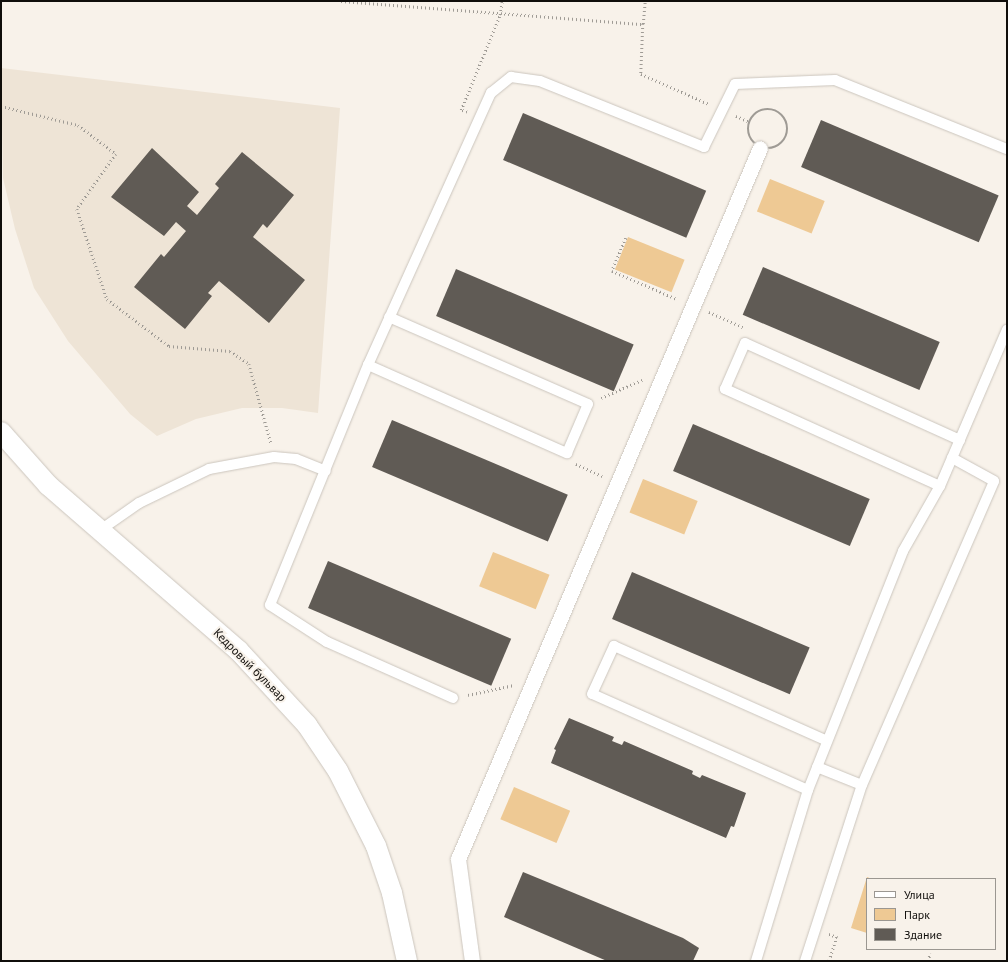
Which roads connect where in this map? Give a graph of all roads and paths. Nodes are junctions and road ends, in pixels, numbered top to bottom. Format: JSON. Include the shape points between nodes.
{"nodes":[{"id":1,"x":341,"y":1,"type":"edge"},
{"id":2,"x":502,"y":1,"type":"edge"},
{"id":3,"x":645,"y":1,"type":"edge"},
{"id":4,"x":500,"y":15,"type":"junction"},
{"id":5,"x":644,"y":24,"type":"junction"},
{"id":6,"x":1,"y":106,"type":"edge"},
{"id":7,"x":722,"y":110,"type":"junction"},
{"id":8,"x":478,"y":118,"type":"junction"},
{"id":9,"x":748,"y":121,"type":"junction"},
{"id":10,"x":760,"y":148,"type":"junction"},
{"id":11,"x":1007,"y":149,"type":"edge"},
{"id":12,"x":626,"y":238,"type":"dead end"},
{"id":13,"x":693,"y":306,"type":"junction"},
{"id":14,"x":389,"y":317,"type":"junction"},
{"id":15,"x":1007,"y":330,"type":"edge"},
{"id":16,"x":746,"y":343,"type":"junction"},
{"id":17,"x":368,"y":365,"type":"junction"},
{"id":18,"x":666,"y":369,"type":"junction"},
{"id":19,"x":588,"y":404,"type":"junction"},
{"id":20,"x":1,"y":432,"type":"edge"},
{"id":21,"x":960,"y":440,"type":"junction"},
{"id":22,"x":566,"y":453,"type":"junction"},
{"id":23,"x":274,"y":457,"type":"junction"},
{"id":24,"x":952,"y":458,"type":"junction"},
{"id":25,"x":326,"y":471,"type":"junction"},
{"id":26,"x":618,"y":483,"type":"junction"},
{"id":27,"x":940,"y":486,"type":"junction"},
{"id":28,"x":98,"y":530,"type":"junction"},
{"id":29,"x":534,"y":680,"type":"junction"},
{"id":30,"x":453,"y":698,"type":"joint"},
{"id":31,"x":827,"y":741,"type":"junction"},
{"id":32,"x":817,"y":767,"type":"junction"},
{"id":33,"x":862,"y":785,"type":"junction"},
{"id":34,"x":808,"y":790,"type":"junction"},
{"id":35,"x":815,"y":930,"type":"junction"},
{"id":36,"x":930,"y":953,"type":"dead end"},
{"id":37,"x":407,"y":961,"type":"edge"},
{"id":38,"x":472,"y":961,"type":"edge"},
{"id":39,"x":756,"y":961,"type":"edge"},
{"id":40,"x":805,"y":961,"type":"edge"},
{"id":41,"x":829,"y":961,"type":"edge"},
{"id":42,"x":928,"y":961,"type":"edge"}],
"edges":[{"from":1,"to":4,"type":"path"},
{"from":2,"to":4,"type":"path"},
{"from":3,"to":5,"type":"path"},
{"from":4,"to":5,"type":"path"},
{"from":4,"to":8,"type":"path","via":[[461,110]]},
{"from":5,"to":7,"type":"path","via":[[641,74]]},
{"from":6,"to":23,"type":"path","via":[[78,125],[116,154],[77,208],[107,299],[169,346],[230,351],[249,364]]},
{"from":7,"to":8,"type":"lane","via":[[704,147],[540,81],[511,77],[490,93]]},
{"from":7,"to":9,"type":"path"},
{"from":7,"to":11,"type":"lane","via":[[735,84],[835,80]]},
{"from":8,"to":14,"type":"lane"},
{"from":9,"to":10,"type":"path","via":[[749,137]]},
{"from":9,"to":10,"type":"path","via":[[760,110],[767,109],[782,114],[786,121],[786,136],[782,143],[768,149]]},
{"from":10,"to":13,"type":"street"},
{"from":12,"to":13,"type":"path","via":[[612,271]]},
{"from":13,"to":16,"type":"path","via":[[750,330]]},
{"from":13,"to":18,"type":"street"},
{"from":14,"to":17,"type":"lane"},
{"from":14,"to":19,"type":"lane"},
{"from":15,"to":21,"type":"lane"},
{"from":16,"to":21,"type":"lane"},
{"from":16,"to":27,"type":"lane","via":[[725,389]]},
{"from":17,"to":22,"type":"lane"},
{"from":17,"to":25,"type":"lane"},
{"from":18,"to":19,"type":"path"},
{"from":18,"to":26,"type":"street"},
{"from":19,"to":22,"type":"lane"},
{"from":20,"to":28,"type":"street","name":"Кедровый бульвар","via":[[48,485]]},
{"from":21,"to":24,"type":"lane"},
{"from":22,"to":26,"type":"path","via":[[577,465]]},
{"from":23,"to":25,"type":"lane","via":[[296,459]]},
{"from":23,"to":28,"type":"lane","via":[[209,469],[152,495]]},
{"from":24,"to":27,"type":"lane"},
{"from":24,"to":33,"type":"lane","via":[[994,482]]},
{"from":25,"to":30,"type":"lane","via":[[270,605],[327,642]]},
{"from":26,"to":29,"type":"street"},
{"from":27,"to":31,"type":"lane","via":[[903,551]]},
{"from":28,"to":37,"type":"street","name":"Кедровый бульвар","via":[[238,650],[307,726],[338,771],[376,846],[392,893]]},
{"from":29,"to":30,"type":"path"},
{"from":29,"to":38,"type":"street","via":[[458,859]]},
{"from":31,"to":32,"type":"lane"},
{"from":31,"to":34,"type":"lane","via":[[614,646],[592,694]]},
{"from":32,"to":33,"type":"lane"},
{"from":32,"to":34,"type":"lane"},
{"from":33,"to":35,"type":"lane"},
{"from":34,"to":39,"type":"lane"},
{"from":35,"to":40,"type":"lane"},
{"from":35,"to":41,"type":"path","via":[[837,937]]},
{"from":36,"to":42,"type":"path"}]}
